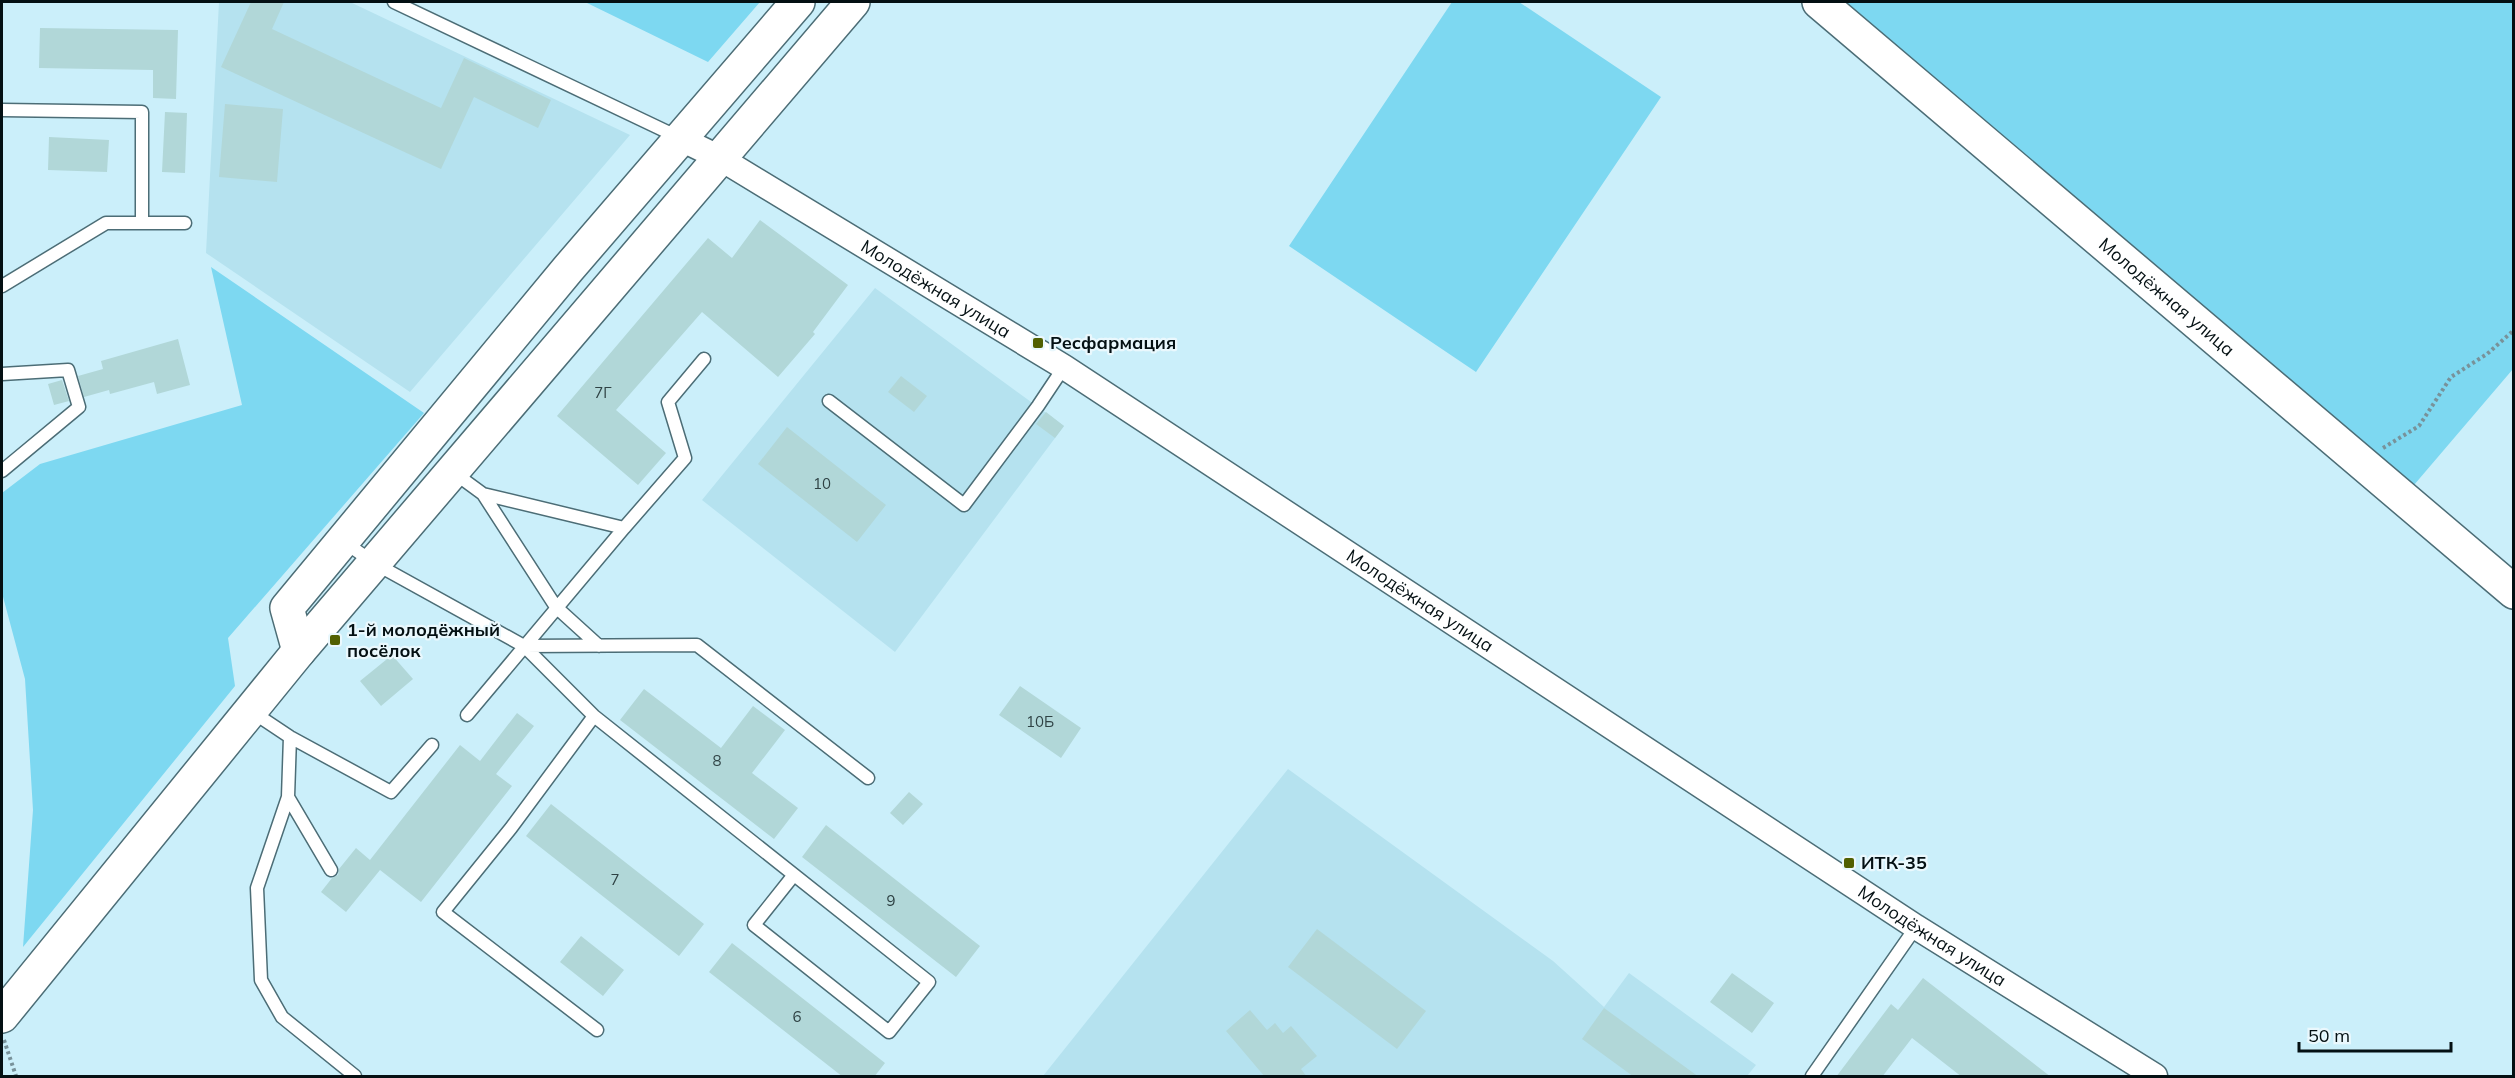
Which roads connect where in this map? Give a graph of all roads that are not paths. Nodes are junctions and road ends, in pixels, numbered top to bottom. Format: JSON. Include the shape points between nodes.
{"nodes":[{"id":1,"x":394,"y":2,"type":"edge"},
{"id":2,"x":798,"y":2,"type":"edge"},
{"id":3,"x":853,"y":2,"type":"edge"},
{"id":4,"x":1819,"y":2,"type":"edge"},
{"id":5,"x":2,"y":110,"type":"edge"},
{"id":6,"x":679,"y":138,"type":"junction"},
{"id":7,"x":718,"y":158,"type":"junction"},
{"id":8,"x":142,"y":222,"type":"junction"},
{"id":9,"x":185,"y":223,"type":"dead end"},
{"id":10,"x":2,"y":286,"type":"edge"},
{"id":11,"x":704,"y":359,"type":"dead end"},
{"id":12,"x":1064,"y":367,"type":"junction"},
{"id":13,"x":2,"y":374,"type":"edge"},
{"id":14,"x":829,"y":401,"type":"dead end"},
{"id":15,"x":2,"y":471,"type":"edge"},
{"id":16,"x":453,"y":471,"type":"junction"},
{"id":17,"x":483,"y":494,"type":"junction"},
{"id":18,"x":624,"y":528,"type":"junction"},
{"id":19,"x":342,"y":540,"type":"junction"},
{"id":20,"x":374,"y":563,"type":"junction"},
{"id":21,"x":2514,"y":592,"type":"edge"},
{"id":22,"x":556,"y":607,"type":"junction"},
{"id":23,"x":524,"y":646,"type":"junction"},
{"id":24,"x":599,"y":646,"type":"junction"},
{"id":25,"x":299,"y":651,"type":"junction"},
{"id":26,"x":250,"y":710,"type":"junction"},
{"id":27,"x":466,"y":714,"type":"dead end"},
{"id":28,"x":594,"y":716,"type":"junction"},
{"id":29,"x":290,"y":737,"type":"junction"},
{"id":30,"x":432,"y":745,"type":"dead end"},
{"id":31,"x":868,"y":778,"type":"dead end"},
{"id":32,"x":288,"y":796,"type":"junction"},
{"id":33,"x":331,"y":870,"type":"dead end"},
{"id":34,"x":793,"y":876,"type":"junction"},
{"id":35,"x":1916,"y":927,"type":"junction"},
{"id":36,"x":2,"y":1016,"type":"edge"},
{"id":37,"x":597,"y":1030,"type":"dead end"},
{"id":38,"x":355,"y":1077,"type":"edge"},
{"id":39,"x":1812,"y":1077,"type":"edge"},
{"id":40,"x":2155,"y":1077,"type":"edge"}],
"edges":[{"from":1,"to":6,"type":"lane"},
{"from":2,"to":6,"type":"street"},
{"from":3,"to":7,"type":"street"},
{"from":4,"to":21,"type":"street","name":"Молодёжная улица"},
{"from":5,"to":8,"type":"lane","via":[[142,112]]},
{"from":6,"to":7,"type":"street","name":"Молодёжная улица"},
{"from":6,"to":19,"type":"street"},
{"from":7,"to":12,"type":"street","name":"Молодёжная улица"},
{"from":7,"to":16,"type":"street"},
{"from":8,"to":9,"type":"lane"},
{"from":8,"to":10,"type":"lane","via":[[106,223]]},
{"from":11,"to":18,"type":"lane","via":[[668,402],[685,458]]},
{"from":12,"to":14,"type":"lane","via":[[964,505]]},
{"from":12,"to":35,"type":"street","name":"Молодёжная улица"},
{"from":13,"to":15,"type":"lane","via":[[68,370],[80,407]]},
{"from":16,"to":17,"type":"lane"},
{"from":16,"to":20,"type":"street"},
{"from":17,"to":18,"type":"lane"},
{"from":17,"to":22,"type":"lane"},
{"from":18,"to":22,"type":"lane"},
{"from":19,"to":20,"type":"lane"},
{"from":19,"to":25,"type":"street","via":[[287,608]]},
{"from":20,"to":23,"type":"lane"},
{"from":20,"to":25,"type":"street"},
{"from":22,"to":23,"type":"lane"},
{"from":22,"to":24,"type":"lane"},
{"from":23,"to":24,"type":"lane"},
{"from":23,"to":27,"type":"lane"},
{"from":23,"to":28,"type":"lane"},
{"from":24,"to":31,"type":"lane","via":[[697,645]]},
{"from":25,"to":26,"type":"street"},
{"from":26,"to":29,"type":"lane"},
{"from":26,"to":36,"type":"street"},
{"from":28,"to":34,"type":"lane"},
{"from":28,"to":37,"type":"lane","via":[[443,912]]},
{"from":29,"to":30,"type":"lane","via":[[391,792]]},
{"from":29,"to":32,"type":"lane"},
{"from":32,"to":33,"type":"lane"},
{"from":32,"to":38,"type":"lane","via":[[257,888],[261,980],[282,1017]]},
{"from":34,"to":34,"type":"lane","via":[[928,982],[889,1032],[754,925]]},
{"from":35,"to":39,"type":"lane"},
{"from":35,"to":40,"type":"street","name":"Молодёжная улица"}]}
